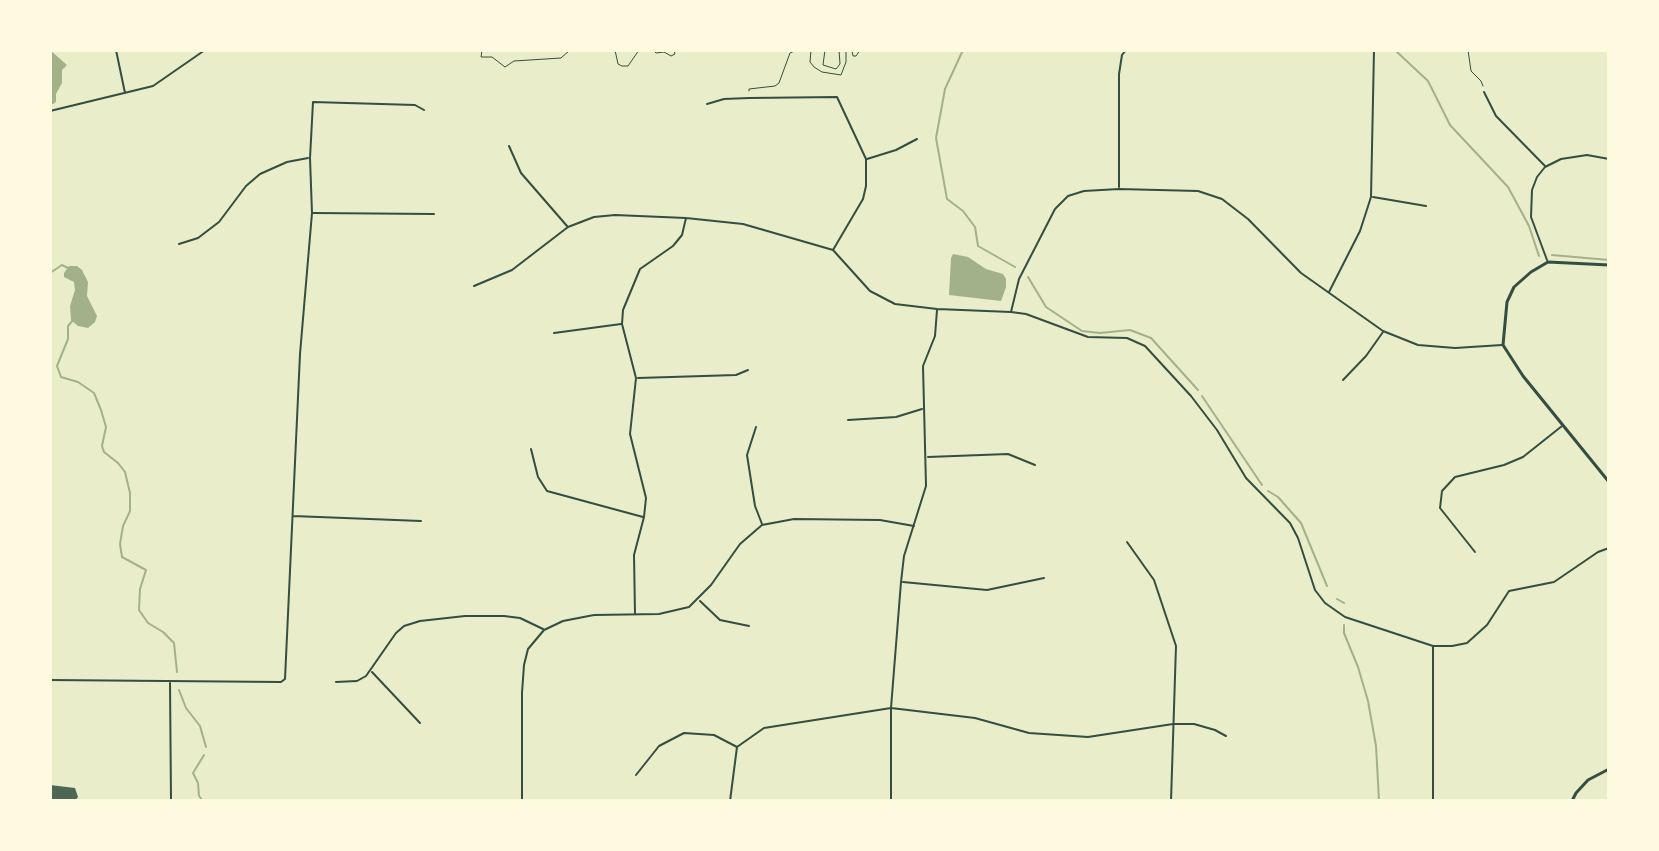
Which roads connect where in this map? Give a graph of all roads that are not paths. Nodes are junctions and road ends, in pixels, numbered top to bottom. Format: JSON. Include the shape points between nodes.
{"nodes":[{"id":1,"x":116,"y":50,"type":"edge"},
{"id":2,"x":205,"y":50,"type":"edge"},
{"id":3,"x":1126,"y":50,"type":"edge"},
{"id":4,"x":1374,"y":50,"type":"edge"},
{"id":5,"x":1484,"y":92,"type":"road end"},
{"id":6,"x":125,"y":94,"type":"junction"},
{"id":7,"x":707,"y":104,"type":"dead end"},
{"id":8,"x":424,"y":110,"type":"dead end"},
{"id":9,"x":50,"y":111,"type":"edge"},
{"id":10,"x":917,"y":139,"type":"dead end"},
{"id":11,"x":509,"y":146,"type":"dead end"},
{"id":12,"x":310,"y":158,"type":"junction"},
{"id":13,"x":866,"y":159,"type":"junction"},
{"id":14,"x":1609,"y":159,"type":"edge"},
{"id":15,"x":1545,"y":167,"type":"junction"},
{"id":16,"x":1119,"y":189,"type":"junction"},
{"id":17,"x":1371,"y":197,"type":"junction"},
{"id":18,"x":1426,"y":206,"type":"dead end"},
{"id":19,"x":312,"y":213,"type":"junction"},
{"id":20,"x":434,"y":214,"type":"dead end"},
{"id":21,"x":686,"y":218,"type":"junction"},
{"id":22,"x":568,"y":227,"type":"junction"},
{"id":23,"x":179,"y":244,"type":"dead end"},
{"id":24,"x":833,"y":250,"type":"junction"},
{"id":25,"x":1548,"y":262,"type":"junction"},
{"id":26,"x":1609,"y":265,"type":"edge"},
{"id":27,"x":474,"y":286,"type":"dead end"},
{"id":28,"x":1328,"y":293,"type":"junction"},
{"id":29,"x":937,"y":309,"type":"junction"},
{"id":30,"x":1011,"y":312,"type":"junction"},
{"id":31,"x":622,"y":324,"type":"junction"},
{"id":32,"x":1383,"y":331,"type":"junction"},
{"id":33,"x":554,"y":333,"type":"dead end"},
{"id":34,"x":1503,"y":345,"type":"junction"},
{"id":35,"x":748,"y":370,"type":"dead end"},
{"id":36,"x":636,"y":378,"type":"junction"},
{"id":37,"x":1343,"y":380,"type":"dead end"},
{"id":38,"x":923,"y":409,"type":"junction"},
{"id":39,"x":848,"y":420,"type":"dead end"},
{"id":40,"x":1563,"y":425,"type":"junction"},
{"id":41,"x":756,"y":427,"type":"dead end"},
{"id":42,"x":531,"y":449,"type":"dead end"},
{"id":43,"x":927,"y":457,"type":"junction"},
{"id":44,"x":1035,"y":465,"type":"dead end"},
{"id":45,"x":1609,"y":482,"type":"edge"},
{"id":46,"x":291,"y":516,"type":"junction"},
{"id":47,"x":644,"y":517,"type":"junction"},
{"id":48,"x":421,"y":521,"type":"dead end"},
{"id":49,"x":762,"y":525,"type":"junction"},
{"id":50,"x":914,"y":526,"type":"junction"},
{"id":51,"x":1127,"y":542,"type":"dead end"},
{"id":52,"x":1609,"y":548,"type":"edge"},
{"id":53,"x":1475,"y":552,"type":"dead end"},
{"id":54,"x":1044,"y":578,"type":"dead end"},
{"id":55,"x":901,"y":582,"type":"junction"},
{"id":56,"x":699,"y":600,"type":"junction"},
{"id":57,"x":634,"y":614,"type":"junction"},
{"id":58,"x":749,"y":626,"type":"dead end"},
{"id":59,"x":544,"y":630,"type":"junction"},
{"id":60,"x":1433,"y":646,"type":"junction"},
{"id":61,"x":371,"y":671,"type":"junction"},
{"id":62,"x":50,"y":680,"type":"edge"},
{"id":63,"x":170,"y":682,"type":"junction"},
{"id":64,"x":336,"y":682,"type":"dead end"},
{"id":65,"x":891,"y":708,"type":"junction"},
{"id":66,"x":420,"y":723,"type":"dead end"},
{"id":67,"x":1173,"y":724,"type":"junction"},
{"id":68,"x":1226,"y":736,"type":"dead end"},
{"id":69,"x":737,"y":747,"type":"junction"},
{"id":70,"x":1609,"y":769,"type":"edge"},
{"id":71,"x":636,"y":775,"type":"dead end"},
{"id":72,"x":171,"y":801,"type":"edge"},
{"id":73,"x":522,"y":801,"type":"edge"},
{"id":74,"x":730,"y":801,"type":"edge"},
{"id":75,"x":891,"y":801,"type":"edge"},
{"id":76,"x":1171,"y":801,"type":"edge"},
{"id":77,"x":1433,"y":801,"type":"edge"},
{"id":78,"x":1572,"y":801,"type":"edge"}],
"edges":[{"from":1,"to":6,"type":"street"},
{"from":2,"to":6,"type":"street","via":[[163,82]]},
{"from":3,"to":16,"type":"street","via":[[1119,74]]},
{"from":4,"to":17,"type":"street"},
{"from":5,"to":15,"type":"street","via":[[1496,116]]},
{"from":6,"to":9,"type":"street"},
{"from":7,"to":13,"type":"street","via":[[724,99],[837,97]]},
{"from":8,"to":12,"type":"street","via":[[415,105],[313,102]]},
{"from":10,"to":13,"type":"street"},
{"from":11,"to":22,"type":"street","via":[[521,173]]},
{"from":12,"to":19,"type":"street"},
{"from":12,"to":23,"type":"street","via":[[260,174],[210,230]]},
{"from":13,"to":24,"type":"street","via":[[863,199]]},
{"from":14,"to":15,"type":"street","via":[[1573,156]]},
{"from":15,"to":25,"type":"street","via":[[1530,203]]},
{"from":16,"to":28,"type":"street","via":[[1198,191],[1222,199]]},
{"from":16,"to":30,"type":"street","via":[[1084,191],[1068,196],[1055,209],[1019,279]]},
{"from":17,"to":18,"type":"street"},
{"from":17,"to":28,"type":"street"},
{"from":19,"to":20,"type":"street"},
{"from":19,"to":46,"type":"street"},
{"from":21,"to":22,"type":"street","via":[[615,215]]},
{"from":21,"to":24,"type":"street","via":[[743,224]]},
{"from":21,"to":31,"type":"street","via":[[673,246],[640,269],[625,301]]},
{"from":22,"to":27,"type":"street","via":[[512,270]]},
{"from":24,"to":29,"type":"street","via":[[881,299]]},
{"from":25,"to":26,"type":"street"},
{"from":25,"to":34,"type":"street","via":[[1514,287],[1504,316]]},
{"from":28,"to":32,"type":"street"},
{"from":29,"to":30,"type":"street"},
{"from":29,"to":38,"type":"street","via":[[935,336],[923,366]]},
{"from":30,"to":60,"type":"street","via":[[1088,337],[1127,338],[1145,346],[1217,430],[1246,478],[1290,523],[1325,603],[1345,617]]},
{"from":31,"to":33,"type":"street"},
{"from":31,"to":36,"type":"street"},
{"from":32,"to":34,"type":"street","via":[[1418,345]]},
{"from":32,"to":37,"type":"street"},
{"from":34,"to":40,"type":"street"},
{"from":35,"to":36,"type":"street","via":[[736,375]]},
{"from":36,"to":47,"type":"street","via":[[630,434],[643,480]]},
{"from":38,"to":39,"type":"street","via":[[885,419]]},
{"from":38,"to":43,"type":"street"},
{"from":40,"to":45,"type":"street"},
{"from":40,"to":53,"type":"street","via":[[1523,457],[1455,477],[1442,491],[1440,508]]},
{"from":41,"to":49,"type":"street","via":[[747,455]]},
{"from":42,"to":47,"type":"street","via":[[547,491]]},
{"from":43,"to":44,"type":"street","via":[[1008,454]]},
{"from":43,"to":50,"type":"street","via":[[926,486]]},
{"from":46,"to":48,"type":"street"},
{"from":46,"to":63,"type":"street","via":[[287,675],[281,682]]},
{"from":47,"to":57,"type":"street","via":[[634,555]]},
{"from":49,"to":50,"type":"street","via":[[794,519],[880,520]]},
{"from":49,"to":56,"type":"street","via":[[740,544]]},
{"from":50,"to":55,"type":"street"},
{"from":51,"to":67,"type":"street","via":[[1154,580],[1176,646]]},
{"from":52,"to":60,"type":"street","via":[[1554,582],[1509,591],[1487,625],[1467,643]]},
{"from":54,"to":55,"type":"street","via":[[987,590]]},
{"from":55,"to":65,"type":"street"},
{"from":56,"to":57,"type":"street","via":[[675,611]]},
{"from":56,"to":58,"type":"street","via":[[720,620]]},
{"from":57,"to":59,"type":"street","via":[[579,618]]},
{"from":59,"to":61,"type":"street","via":[[504,616],[420,621],[396,633]]},
{"from":59,"to":73,"type":"street","via":[[528,649],[524,665]]},
{"from":60,"to":77,"type":"street"},
{"from":61,"to":64,"type":"street","via":[[357,681]]},
{"from":61,"to":66,"type":"street"},
{"from":62,"to":63,"type":"street"},
{"from":63,"to":72,"type":"street"},
{"from":65,"to":67,"type":"street","via":[[975,718],[1029,733],[1088,737]]},
{"from":65,"to":69,"type":"street","via":[[764,728]]},
{"from":65,"to":75,"type":"street"},
{"from":67,"to":68,"type":"street","via":[[1194,724]]},
{"from":67,"to":76,"type":"street"},
{"from":69,"to":71,"type":"street","via":[[714,735],[684,733],[659,746]]},
{"from":69,"to":74,"type":"street"},
{"from":70,"to":78,"type":"street","via":[[1588,780]]}]}
